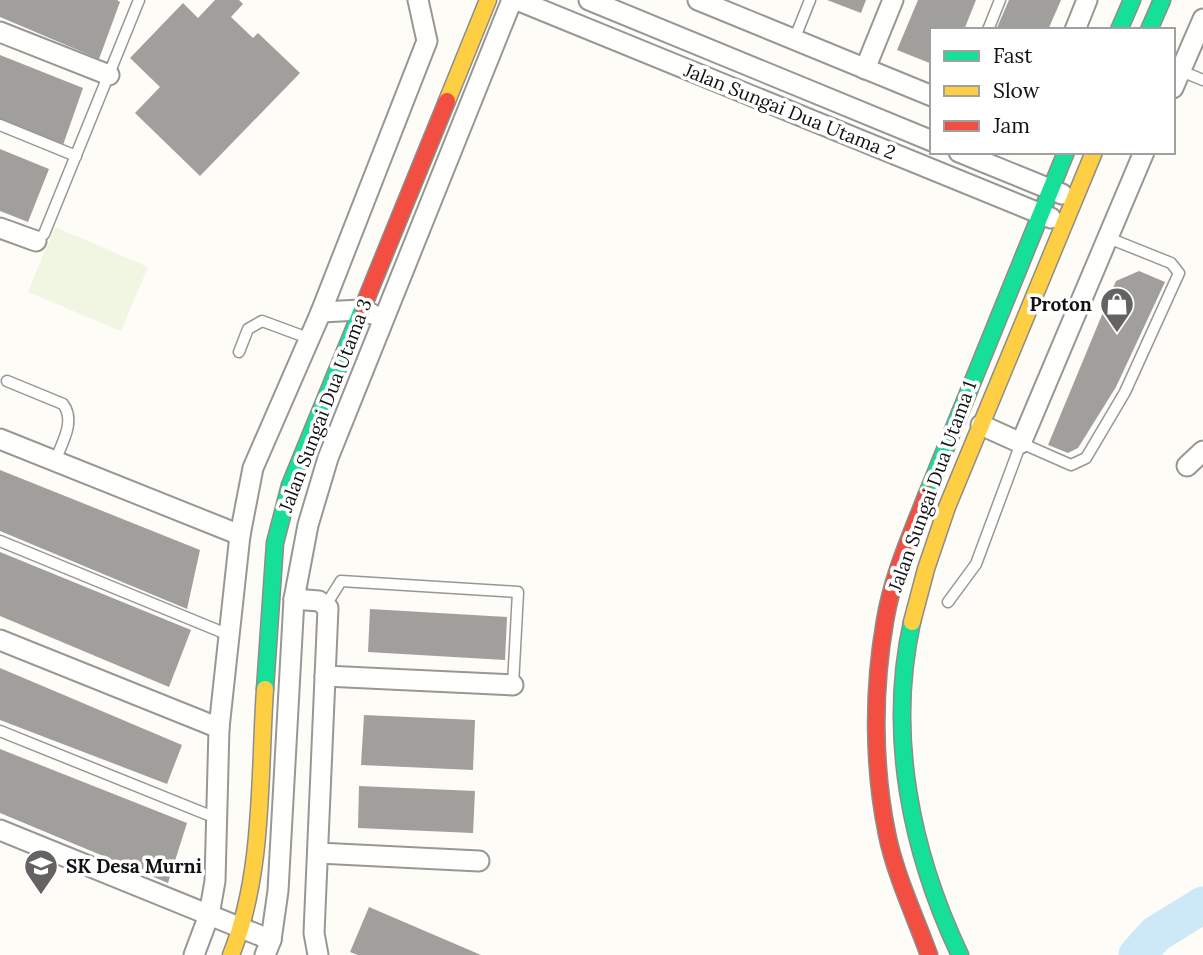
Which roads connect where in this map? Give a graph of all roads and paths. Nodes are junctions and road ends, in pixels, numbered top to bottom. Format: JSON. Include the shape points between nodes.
{"nodes":[{"id":1,"x":139,"y":0,"type":"edge"},
{"id":2,"x":418,"y":0,"type":"edge"},
{"id":3,"x":488,"y":0,"type":"edge"},
{"id":4,"x":514,"y":0,"type":"edge"},
{"id":5,"x":589,"y":0,"type":"edge"},
{"id":6,"x":698,"y":0,"type":"edge"},
{"id":7,"x":810,"y":0,"type":"edge"},
{"id":8,"x":893,"y":0,"type":"edge"},
{"id":9,"x":1000,"y":0,"type":"edge"},
{"id":10,"x":1087,"y":0,"type":"edge"},
{"id":11,"x":1132,"y":0,"type":"edge"},
{"id":12,"x":1162,"y":0,"type":"edge"},
{"id":13,"x":1203,"y":19,"type":"edge"},
{"id":14,"x":989,"y":28,"type":"edge"},
{"id":15,"x":1076,"y":28,"type":"edge"},
{"id":16,"x":1120,"y":28,"type":"edge"},
{"id":17,"x":1150,"y":28,"type":"edge"},
{"id":18,"x":0,"y":32,"type":"edge"},
{"id":19,"x":794,"y":40,"type":"junction"},
{"id":20,"x":865,"y":69,"type":"junction"},
{"id":21,"x":109,"y":75,"type":"junction"},
{"id":22,"x":1177,"y":79,"type":"edge"},
{"id":23,"x":1203,"y":80,"type":"edge"},
{"id":24,"x":930,"y":95,"type":"edge"},
{"id":25,"x":0,"y":125,"type":"edge"},
{"id":26,"x":930,"y":140,"type":"edge"},
{"id":27,"x":965,"y":154,"type":"edge"},
{"id":28,"x":1065,"y":154,"type":"edge"},
{"id":29,"x":1093,"y":154,"type":"edge"},
{"id":30,"x":1143,"y":154,"type":"edge"},
{"id":31,"x":76,"y":156,"type":"junction"},
{"id":32,"x":1050,"y":190,"type":"junction"},
{"id":33,"x":1074,"y":198,"type":"junction"},
{"id":34,"x":1040,"y":213,"type":"junction"},
{"id":35,"x":1063,"y":224,"type":"junction"},
{"id":36,"x":0,"y":228,"type":"edge"},
{"id":37,"x":1107,"y":237,"type":"junction"},
{"id":38,"x":36,"y":241,"type":"joint"},
{"id":39,"x":361,"y":310,"type":"junction"},
{"id":40,"x":321,"y":312,"type":"junction"},
{"id":41,"x":386,"y":315,"type":"junction"},
{"id":42,"x":308,"y":338,"type":"junction"},
{"id":43,"x":239,"y":352,"type":"dead end"},
{"id":44,"x":7,"y":381,"type":"dead end"},
{"id":45,"x":981,"y":425,"type":"junction"},
{"id":46,"x":0,"y":439,"type":"edge"},
{"id":47,"x":1021,"y":443,"type":"junction"},
{"id":48,"x":1203,"y":451,"type":"edge"},
{"id":49,"x":55,"y":461,"type":"junction"},
{"id":50,"x":1187,"y":466,"type":"dead end"},
{"id":51,"x":240,"y":535,"type":"junction"},
{"id":52,"x":0,"y":541,"type":"edge"},
{"id":53,"x":295,"y":599,"type":"junction"},
{"id":54,"x":948,"y":602,"type":"dead end"},
{"id":55,"x":326,"y":605,"type":"junction"},
{"id":56,"x":229,"y":635,"type":"junction"},
{"id":57,"x":0,"y":640,"type":"edge"},
{"id":58,"x":325,"y":676,"type":"junction"},
{"id":59,"x":513,"y":685,"type":"joint"},
{"id":60,"x":219,"y":727,"type":"junction"},
{"id":61,"x":0,"y":732,"type":"edge"},
{"id":62,"x":216,"y":818,"type":"junction"},
{"id":63,"x":0,"y":830,"type":"edge"},
{"id":64,"x":318,"y":853,"type":"junction"},
{"id":65,"x":479,"y":861,"type":"dead end"},
{"id":66,"x":209,"y":915,"type":"junction"},
{"id":67,"x":242,"y":928,"type":"junction"},
{"id":68,"x":268,"y":948,"type":"edge"},
{"id":69,"x":316,"y":953,"type":"edge"},
{"id":70,"x":194,"y":955,"type":"edge"},
{"id":71,"x":231,"y":955,"type":"edge"},
{"id":72,"x":929,"y":955,"type":"edge"},
{"id":73,"x":960,"y":955,"type":"edge"}],
"edges":[{"from":1,"to":21,"type":"lane"},
{"from":2,"to":40,"type":"street","via":[[427,41]]},
{"from":3,"to":39,"type":"street","name":"Jalan Sungai Dua Utama 3"},
{"from":4,"to":34,"type":"street","name":"Jalan Sungai Dua Utama 2"},
{"from":4,"to":41,"type":"street","name":"Jalan Sungai Dua Utama 3"},
{"from":5,"to":26,"type":"street","name":"Jalan Sungai Dua Utama 2"},
{"from":6,"to":19,"type":"street"},
{"from":7,"to":19,"type":"lane"},
{"from":8,"to":20,"type":"street"},
{"from":9,"to":14,"type":"lane"},
{"from":10,"to":15,"type":"street"},
{"from":11,"to":16,"type":"street"},
{"from":12,"to":17,"type":"street"},
{"from":13,"to":22,"type":"street"},
{"from":18,"to":21,"type":"street"},
{"from":19,"to":20,"type":"street"},
{"from":20,"to":24,"type":"street"},
{"from":21,"to":31,"type":"lane"},
{"from":22,"to":23,"type":"lane"},
{"from":25,"to":31,"type":"lane"},
{"from":27,"to":32,"type":"street"},
{"from":28,"to":32,"type":"street","name":"Jalan Sungai Dua Utama 1"},
{"from":29,"to":33,"type":"street","name":"Jalan Sungai Dua Utama 1"},
{"from":30,"to":37,"type":"street"},
{"from":31,"to":38,"type":"lane","via":[[44,234]]},
{"from":32,"to":33,"type":"street"},
{"from":32,"to":34,"type":"street","name":"Jalan Sungai Dua Utama 1"},
{"from":33,"to":35,"type":"street","name":"Jalan Sungai Dua Utama 1"},
{"from":34,"to":35,"type":"street","name":"Jalan Sungai Dua Utama 2"},
{"from":34,"to":72,"type":"street","name":"Jalan Sungai Dua Utama 1","via":[[904,555],[885,619],[877,749],[887,835]]},
{"from":35,"to":45,"type":"street","name":"Jalan Sungai Dua Utama 1"},
{"from":36,"to":38,"type":"street"},
{"from":37,"to":47,"type":"street"},
{"from":37,"to":47,"type":"lane","via":[[1171,263],[1179,273],[1125,392],[1086,458],[1072,465]]},
{"from":39,"to":40,"type":"street"},
{"from":39,"to":41,"type":"street"},
{"from":39,"to":67,"type":"street","name":"Jalan Sungai Dua Utama 3","via":[[290,485],[275,543],[252,885]]},
{"from":40,"to":42,"type":"street"},
{"from":41,"to":53,"type":"street","name":"Jalan Sungai Dua Utama 3","via":[[328,458],[307,526]]},
{"from":42,"to":43,"type":"lane","via":[[262,321],[248,329]]},
{"from":42,"to":51,"type":"street","via":[[253,468]]},
{"from":44,"to":49,"type":"lane","via":[[63,404],[69,412]]},
{"from":45,"to":47,"type":"street","name":"Jalan Sungai Dua Utama 1"},
{"from":45,"to":73,"type":"street","name":"Jalan Sungai Dua Utama 1","via":[[924,576],[905,671],[904,748],[914,829],[930,886]]},
{"from":46,"to":49,"type":"street"},
{"from":47,"to":54,"type":"lane","via":[[976,564]]},
{"from":48,"to":50,"type":"street"},
{"from":49,"to":51,"type":"street"},
{"from":51,"to":56,"type":"street"},
{"from":52,"to":56,"type":"lane"},
{"from":53,"to":55,"type":"street"},
{"from":53,"to":68,"type":"street","name":"Jalan Sungai Dua Utama 3","via":[[278,891]]},
{"from":55,"to":58,"type":"street"},
{"from":55,"to":59,"type":"lane","via":[[341,581],[518,592]]},
{"from":56,"to":60,"type":"street"},
{"from":57,"to":60,"type":"street"},
{"from":58,"to":59,"type":"street"},
{"from":58,"to":64,"type":"street"},
{"from":60,"to":62,"type":"street"},
{"from":61,"to":62,"type":"lane"},
{"from":62,"to":66,"type":"street","via":[[215,881]]},
{"from":63,"to":66,"type":"street"},
{"from":64,"to":65,"type":"street"},
{"from":64,"to":69,"type":"street"},
{"from":66,"to":67,"type":"street"},
{"from":66,"to":70,"type":"street"},
{"from":67,"to":68,"type":"street"},
{"from":67,"to":71,"type":"street","name":"Jalan Sungai Dua Utama 3"}]}
